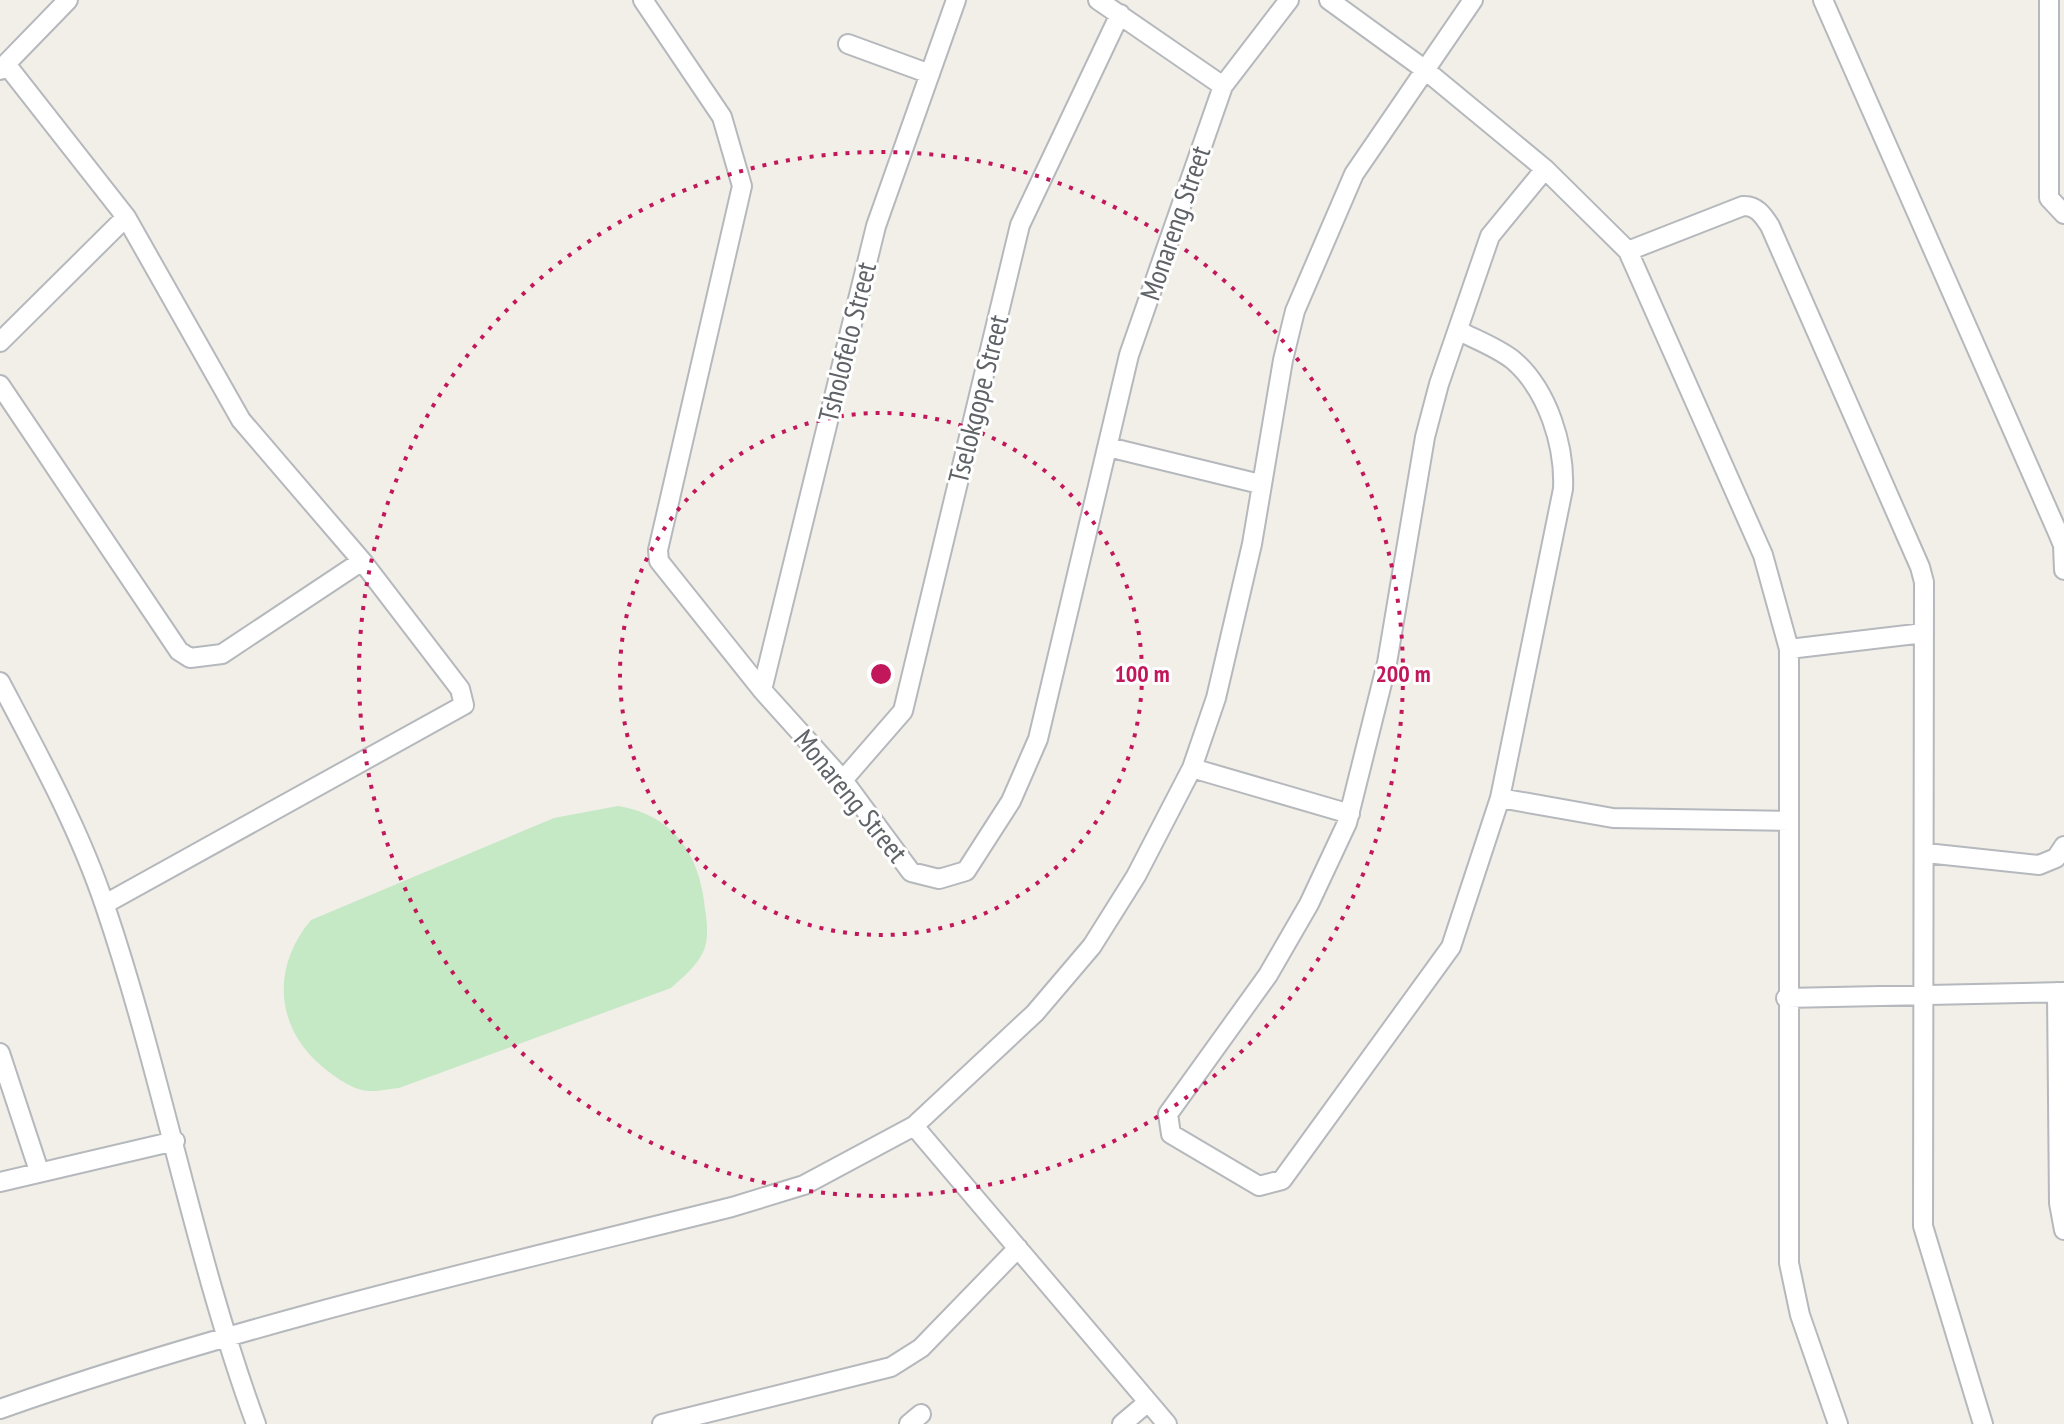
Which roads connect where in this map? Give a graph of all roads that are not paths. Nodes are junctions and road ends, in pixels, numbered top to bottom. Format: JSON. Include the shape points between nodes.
{"nodes":[{"id":1,"x":68,"y":0,"type":"edge"},
{"id":2,"x":643,"y":0,"type":"edge"},
{"id":3,"x":956,"y":0,"type":"edge"},
{"id":4,"x":1098,"y":0,"type":"edge"},
{"id":5,"x":1289,"y":0,"type":"edge"},
{"id":6,"x":1329,"y":0,"type":"edge"},
{"id":7,"x":1473,"y":0,"type":"edge"},
{"id":8,"x":1823,"y":0,"type":"edge"},
{"id":9,"x":2049,"y":0,"type":"edge"},
{"id":10,"x":1120,"y":14,"type":"junction"},
{"id":11,"x":848,"y":44,"type":"dead end"},
{"id":12,"x":3,"y":67,"type":"edge"},
{"id":13,"x":1424,"y":69,"type":"junction"},
{"id":14,"x":930,"y":74,"type":"junction"},
{"id":15,"x":1223,"y":86,"type":"junction"},
{"id":16,"x":1545,"y":169,"type":"junction"},
{"id":17,"x":2064,"y":214,"type":"edge"},
{"id":18,"x":126,"y":217,"type":"junction"},
{"id":19,"x":1628,"y":251,"type":"junction"},
{"id":20,"x":1459,"y":331,"type":"junction"},
{"id":21,"x":0,"y":342,"type":"edge"},
{"id":22,"x":0,"y":385,"type":"edge"},
{"id":23,"x":1108,"y":447,"type":"junction"},
{"id":24,"x":1260,"y":484,"type":"junction"},
{"id":25,"x":362,"y":561,"type":"junction"},
{"id":26,"x":2064,"y":570,"type":"edge"},
{"id":27,"x":1924,"y":633,"type":"junction"},
{"id":28,"x":1789,"y":649,"type":"junction"},
{"id":29,"x":0,"y":682,"type":"edge"},
{"id":30,"x":762,"y":690,"type":"junction"},
{"id":31,"x":1192,"y":768,"type":"junction"},
{"id":32,"x":843,"y":780,"type":"junction"},
{"id":33,"x":1500,"y":798,"type":"junction"},
{"id":34,"x":1350,"y":814,"type":"junction"},
{"id":35,"x":1789,"y":821,"type":"junction"},
{"id":36,"x":2064,"y":846,"type":"edge"},
{"id":37,"x":1926,"y":853,"type":"junction"},
{"id":38,"x":105,"y":904,"type":"junction"},
{"id":39,"x":2060,"y":992,"type":"edge"},
{"id":40,"x":1921,"y":997,"type":"junction"},
{"id":41,"x":1786,"y":998,"type":"junction"},
{"id":42,"x":0,"y":1053,"type":"edge"},
{"id":43,"x":914,"y":1126,"type":"junction"},
{"id":44,"x":175,"y":1141,"type":"junction"},
{"id":45,"x":39,"y":1171,"type":"junction"},
{"id":46,"x":0,"y":1182,"type":"edge"},
{"id":47,"x":2064,"y":1230,"type":"edge"},
{"id":48,"x":1018,"y":1248,"type":"junction"},
{"id":49,"x":224,"y":1337,"type":"junction"},
{"id":50,"x":1148,"y":1402,"type":"junction"},
{"id":51,"x":0,"y":1409,"type":"edge"},
{"id":52,"x":256,"y":1424,"type":"edge"},
{"id":53,"x":662,"y":1424,"type":"edge"},
{"id":54,"x":1122,"y":1424,"type":"edge"},
{"id":55,"x":1167,"y":1424,"type":"edge"},
{"id":56,"x":1838,"y":1424,"type":"edge"},
{"id":57,"x":1983,"y":1424,"type":"edge"}],
"edges":[{"from":1,"to":12,"type":"street"},
{"from":2,"to":30,"type":"street","name":"Monareng Street","via":[[722,117],[742,186],[659,561]]},
{"from":3,"to":14,"type":"street","name":"Tsholofelo Street"},
{"from":4,"to":10,"type":"street"},
{"from":5,"to":15,"type":"street","name":"Monareng Street"},
{"from":6,"to":13,"type":"street"},
{"from":7,"to":13,"type":"street"},
{"from":8,"to":26,"type":"street","via":[[2063,545]]},
{"from":9,"to":17,"type":"street","via":[[2049,198]]},
{"from":10,"to":15,"type":"street"},
{"from":10,"to":32,"type":"street","name":"Tselokgope Street","via":[[1020,225],[903,711]]},
{"from":11,"to":14,"type":"street"},
{"from":12,"to":18,"type":"street"},
{"from":13,"to":16,"type":"street"},
{"from":13,"to":24,"type":"street","via":[[1354,174],[1295,311]]},
{"from":14,"to":30,"type":"street","name":"Tsholofelo Street","via":[[876,226]]},
{"from":15,"to":23,"type":"street","name":"Monareng Street","via":[[1129,355]]},
{"from":16,"to":19,"type":"street"},
{"from":16,"to":20,"type":"street","via":[[1490,236]]},
{"from":18,"to":21,"type":"street"},
{"from":18,"to":25,"type":"street","via":[[241,420]]},
{"from":19,"to":27,"type":"street","via":[[1743,206],[1754,207],[1765,219],[1918,562],[1924,582]]},
{"from":19,"to":28,"type":"street","via":[[1769,571]]},
{"from":20,"to":33,"type":"street","via":[[1517,363],[1553,424],[1564,467]]},
{"from":20,"to":34,"type":"street","via":[[1425,437],[1390,648]]},
{"from":22,"to":25,"type":"street","via":[[179,651],[190,658],[222,654]]},
{"from":23,"to":24,"type":"street"},
{"from":23,"to":32,"type":"street","name":"Monareng Street","via":[[1038,739],[1011,801],[966,871],[939,879],[911,872]]},
{"from":24,"to":31,"type":"street","via":[[1252,544],[1216,698]]},
{"from":25,"to":38,"type":"street","via":[[460,689],[464,705]]},
{"from":27,"to":28,"type":"street"},
{"from":27,"to":37,"type":"street"},
{"from":28,"to":35,"type":"street"},
{"from":29,"to":38,"type":"street","via":[[49,774]]},
{"from":30,"to":32,"type":"street","name":"Monareng Street"},
{"from":31,"to":34,"type":"street"},
{"from":31,"to":43,"type":"street","via":[[1136,876],[1092,946],[1035,1013]]},
{"from":33,"to":34,"type":"street","via":[[1444,961],[1282,1180],[1259,1186],[1171,1134],[1168,1114],[1268,975],[1309,904]]},
{"from":33,"to":35,"type":"street","via":[[1613,818]]},
{"from":35,"to":41,"type":"street"},
{"from":36,"to":37,"type":"street","via":[[2056,858],[2039,865]]},
{"from":37,"to":40,"type":"street"},
{"from":38,"to":44,"type":"street"},
{"from":39,"to":40,"type":"street"},
{"from":39,"to":47,"type":"street","via":[[2059,1203]]},
{"from":40,"to":41,"type":"street"},
{"from":40,"to":57,"type":"street","via":[[1923,1226]]},
{"from":41,"to":56,"type":"street","via":[[1790,1279]]},
{"from":42,"to":45,"type":"street"},
{"from":43,"to":48,"type":"street"},
{"from":43,"to":49,"type":"street","via":[[804,1185]]},
{"from":44,"to":45,"type":"street"},
{"from":44,"to":49,"type":"street"},
{"from":45,"to":46,"type":"street"},
{"from":48,"to":50,"type":"street"},
{"from":48,"to":53,"type":"street","via":[[921,1348],[891,1367]]},
{"from":49,"to":51,"type":"street"},
{"from":49,"to":52,"type":"street"},
{"from":50,"to":54,"type":"street"},
{"from":50,"to":55,"type":"street"}]}
